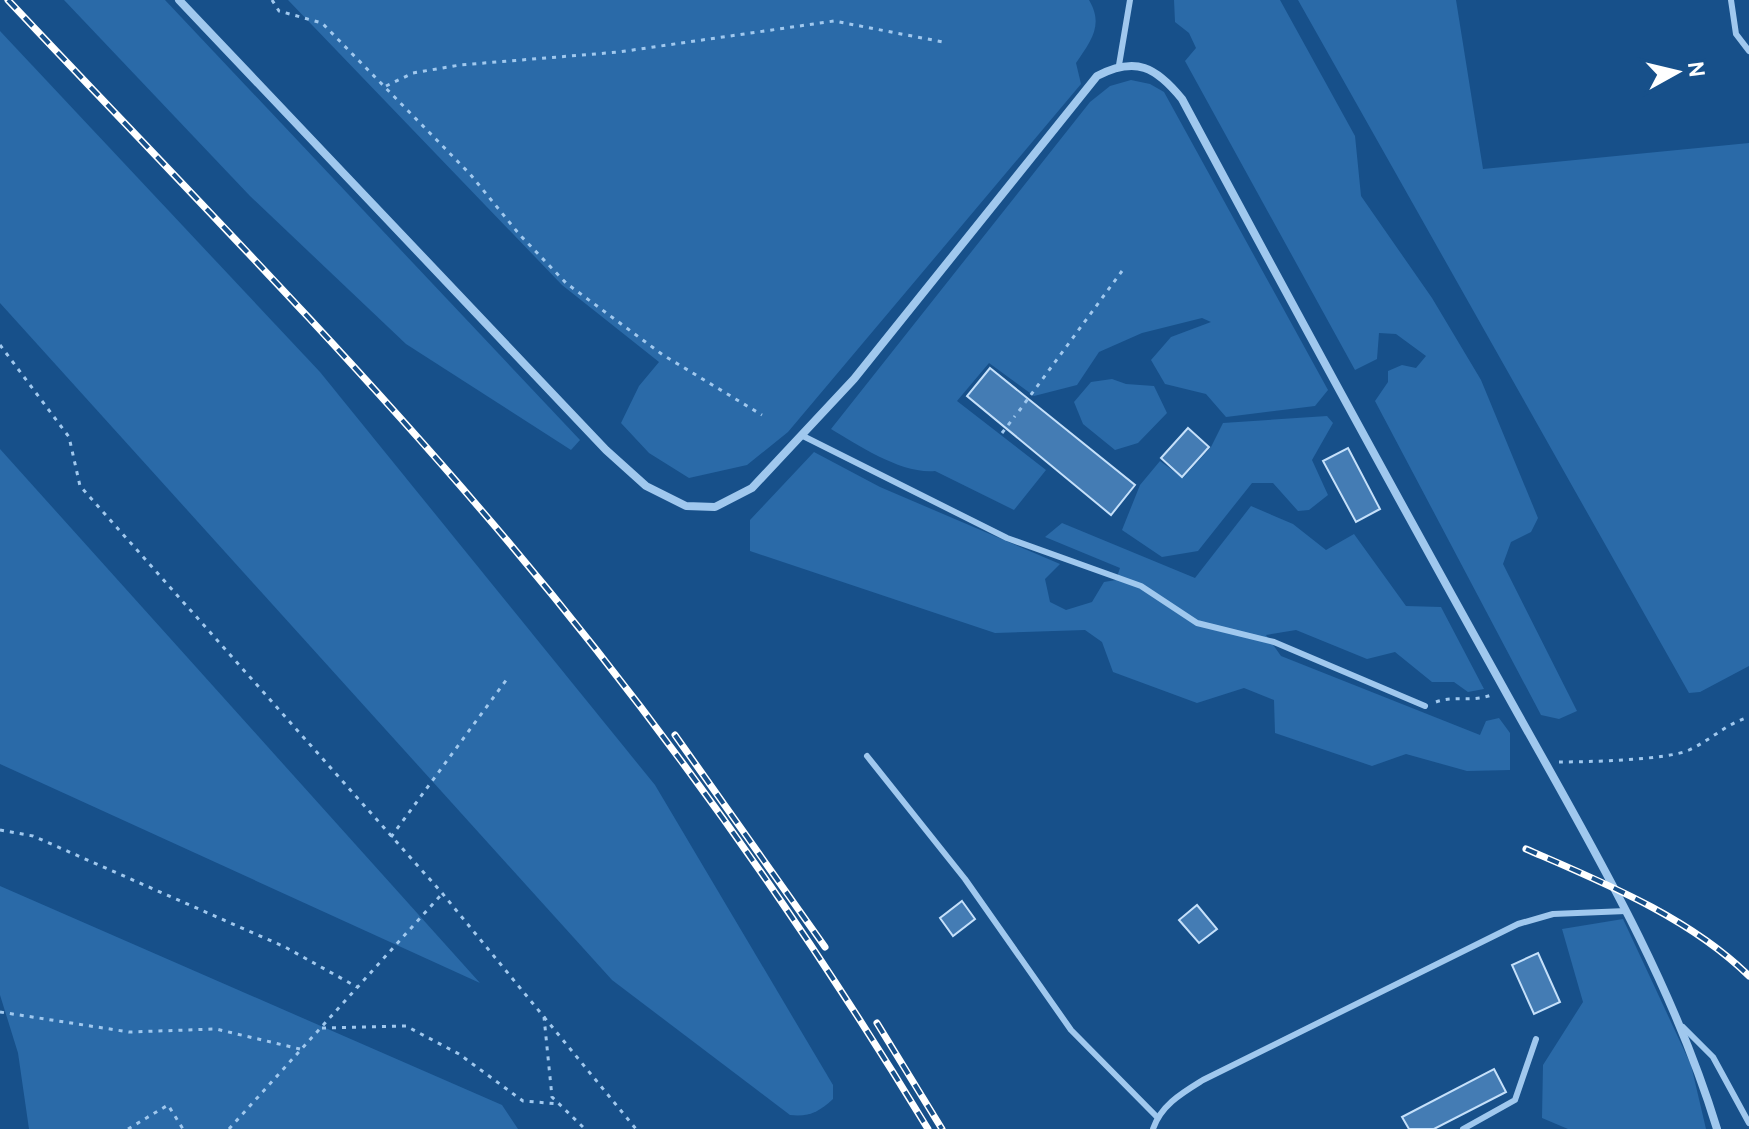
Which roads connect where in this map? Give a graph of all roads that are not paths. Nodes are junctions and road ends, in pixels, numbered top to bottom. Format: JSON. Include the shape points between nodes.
{"nodes":[{"id":1,"x":179,"y":0,"type":"edge"},
{"id":2,"x":1130,"y":0,"type":"edge"},
{"id":3,"x":1731,"y":0,"type":"edge"},
{"id":4,"x":1749,"y":51,"type":"edge"},
{"id":5,"x":1119,"y":65,"type":"junction"},
{"id":6,"x":803,"y":436,"type":"junction"},
{"id":7,"x":1425,"y":706,"type":"road end"},
{"id":8,"x":867,"y":756,"type":"dead end"},
{"id":9,"x":1626,"y":911,"type":"junction"},
{"id":10,"x":1683,"y":1027,"type":"junction"},
{"id":11,"x":1536,"y":1039,"type":"dead end"},
{"id":12,"x":1157,"y":1117,"type":"junction"},
{"id":13,"x":1749,"y":1123,"type":"edge"},
{"id":14,"x":1153,"y":1129,"type":"edge"},
{"id":15,"x":1463,"y":1129,"type":"edge"},
{"id":16,"x":1717,"y":1129,"type":"edge"}],
"edges":[{"from":1,"to":6,"type":"street","via":[[509,351],[646,486],[686,506],[715,507],[752,488]]},
{"from":2,"to":5,"type":"lane"},
{"from":3,"to":4,"type":"lane","via":[[1736,34]]},
{"from":5,"to":6,"type":"street","via":[[1097,76]]},
{"from":5,"to":9,"type":"street","via":[[1147,68],[1182,99]]},
{"from":6,"to":7,"type":"lane","via":[[1007,538],[1141,586],[1197,623],[1274,642]]},
{"from":8,"to":12,"type":"lane","via":[[965,879],[1071,1030]]},
{"from":9,"to":10,"type":"street"},
{"from":9,"to":12,"type":"lane","via":[[1553,914],[1518,924],[1203,1080]]},
{"from":10,"to":13,"type":"lane","via":[[1713,1057]]},
{"from":10,"to":16,"type":"street"},
{"from":11,"to":15,"type":"lane","via":[[1515,1100]]},
{"from":12,"to":14,"type":"lane"}]}
